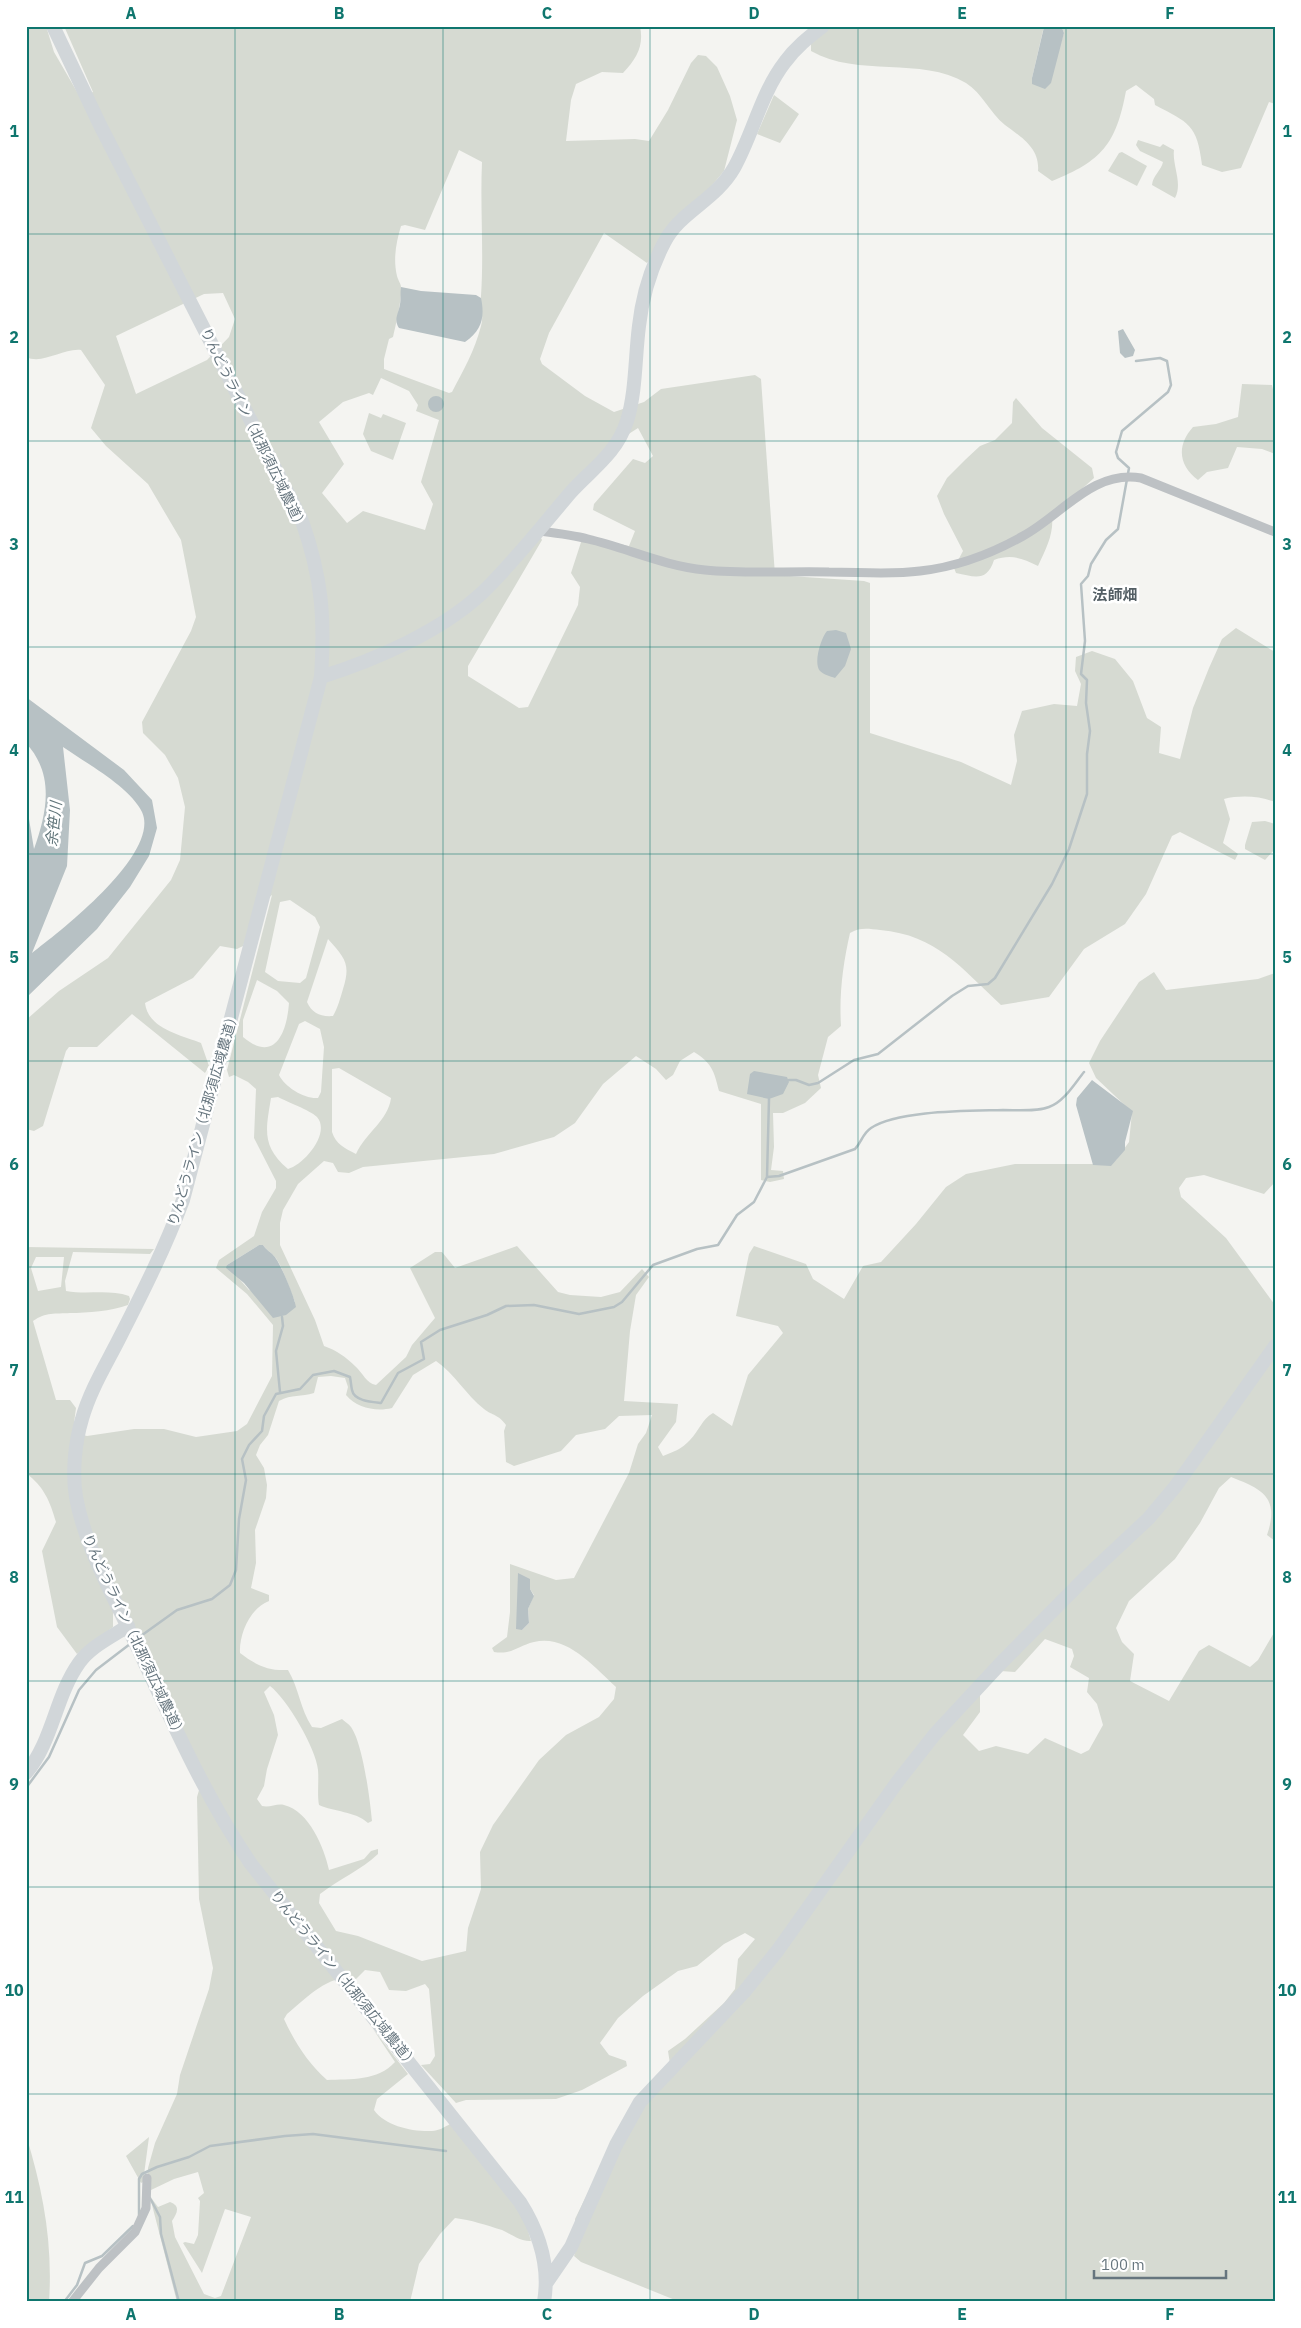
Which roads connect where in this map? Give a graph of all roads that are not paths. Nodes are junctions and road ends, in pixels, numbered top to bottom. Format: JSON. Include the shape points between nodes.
{"nodes":[{"id":1,"x":53,"y":26,"type":"edge"},
{"id":2,"x":823,"y":26,"type":"edge"},
{"id":3,"x":539,"y":531,"type":"junction"},
{"id":4,"x":1275,"y":532,"type":"edge"},
{"id":5,"x":320,"y":677,"type":"junction"},
{"id":6,"x":1275,"y":1346,"type":"edge"},
{"id":7,"x":128,"y":1626,"type":"junction"},
{"id":8,"x":26,"y":1774,"type":"edge"},
{"id":9,"x":146,"y":2178,"type":"dead end"},
{"id":10,"x":547,"y":2282,"type":"junction"},
{"id":11,"x":72,"y":2302,"type":"edge"},
{"id":12,"x":544,"y":2302,"type":"edge"}],
"edges":[{"from":1,"to":5,"type":"street","name":"りんどうライン（北那須広域農道）","via":[[302,521],[313,551],[322,596],[324,626]]},
{"from":2,"to":3,"type":"street","via":[[796,48],[780,68],[724,183],[680,220],[664,243],[642,310],[630,412],[618,443]]},
{"from":3,"to":4,"type":"street","via":[[588,539],[662,562],[704,570],[920,572],[955,565],[1023,537],[1095,484],[1128,476],[1141,478]]},
{"from":3,"to":5,"type":"street","via":[[481,593],[446,621],[354,666]]},
{"from":5,"to":7,"type":"street","name":"りんどうライン（北那須広域農道）","via":[[183,1200],[158,1264],[91,1394],[80,1427],[75,1470],[76,1496],[83,1523]]},
{"from":6,"to":10,"type":"street","via":[[1175,1487],[935,1734],[844,1854],[767,1964],[640,2102],[616,2145],[570,2247]]},
{"from":7,"to":8,"type":"street","via":[[80,1662],[68,1681],[41,1754]]},
{"from":7,"to":10,"type":"street","name":"りんどうライン（北那須広域農道）","via":[[203,1787],[227,1829],[251,1864],[520,2202],[532,2220]]},
{"from":9,"to":11,"type":"street","via":[[146,2208],[135,2232],[99,2268]]},
{"from":10,"to":12,"type":"street","name":"りんどうライン（北那須広域農道）"}]}
